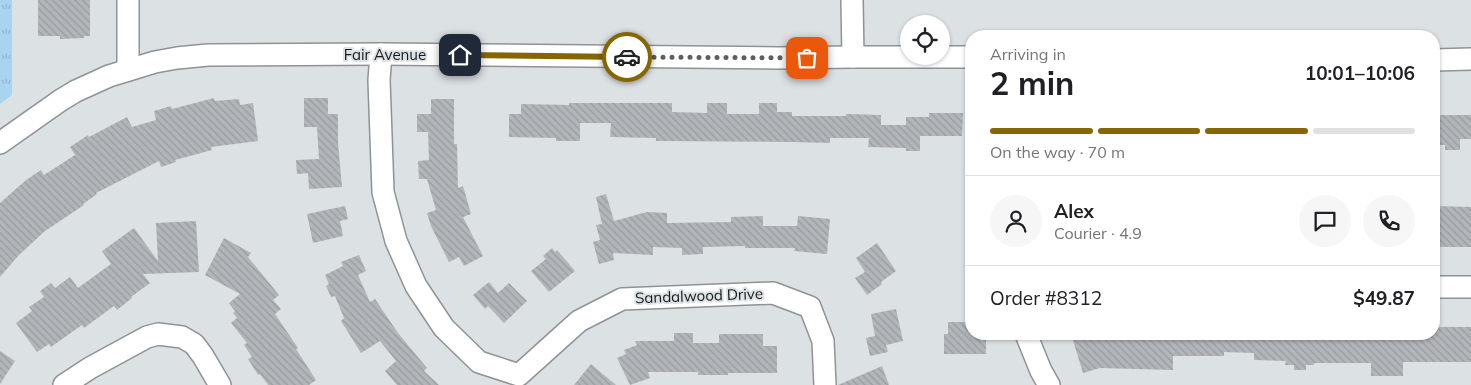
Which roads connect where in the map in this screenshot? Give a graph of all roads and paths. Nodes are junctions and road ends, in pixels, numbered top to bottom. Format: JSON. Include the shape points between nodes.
{"nodes":[{"id":1,"x":128,"y":0,"type":"edge"},
{"id":2,"x":852,"y":0,"type":"edge"},
{"id":3,"x":380,"y":54,"type":"junction"},
{"id":4,"x":853,"y":57,"type":"junction"},
{"id":5,"x":965,"y":58,"type":"edge"},
{"id":6,"x":1471,"y":59,"type":"edge"},
{"id":7,"x":1440,"y":60,"type":"edge"},
{"id":8,"x":128,"y":70,"type":"junction"},
{"id":9,"x":0,"y":143,"type":"edge"},
{"id":10,"x":1440,"y":287,"type":"edge"},
{"id":11,"x":1471,"y":287,"type":"edge"},
{"id":12,"x":1028,"y":340,"type":"edge"},
{"id":13,"x":64,"y":385,"type":"edge"},
{"id":14,"x":220,"y":385,"type":"edge"},
{"id":15,"x":825,"y":385,"type":"edge"},
{"id":16,"x":1048,"y":385,"type":"edge"}],
"edges":[{"from":1,"to":8,"type":"street"},
{"from":2,"to":4,"type":"street"},
{"from":3,"to":4,"type":"street","name":"Fair Avenue"},
{"from":3,"to":8,"type":"street","name":"Fair Avenue","via":[[208,54]]},
{"from":3,"to":15,"type":"street","name":"Sandalwood Drive","via":[[383,192],[396,241],[416,286],[444,328],[479,362],[519,375],[579,322],[622,298],[773,293],[810,307],[824,341]]},
{"from":4,"to":5,"type":"street","name":"Fair Avenue"},
{"from":6,"to":7,"type":"street"},
{"from":8,"to":9,"type":"street","name":"Fair Avenue","via":[[92,83],[61,100]]},
{"from":10,"to":11,"type":"street"},
{"from":12,"to":16,"type":"street"},
{"from":13,"to":14,"type":"street","via":[[90,368],[158,334],[182,337],[194,344]]}]}
